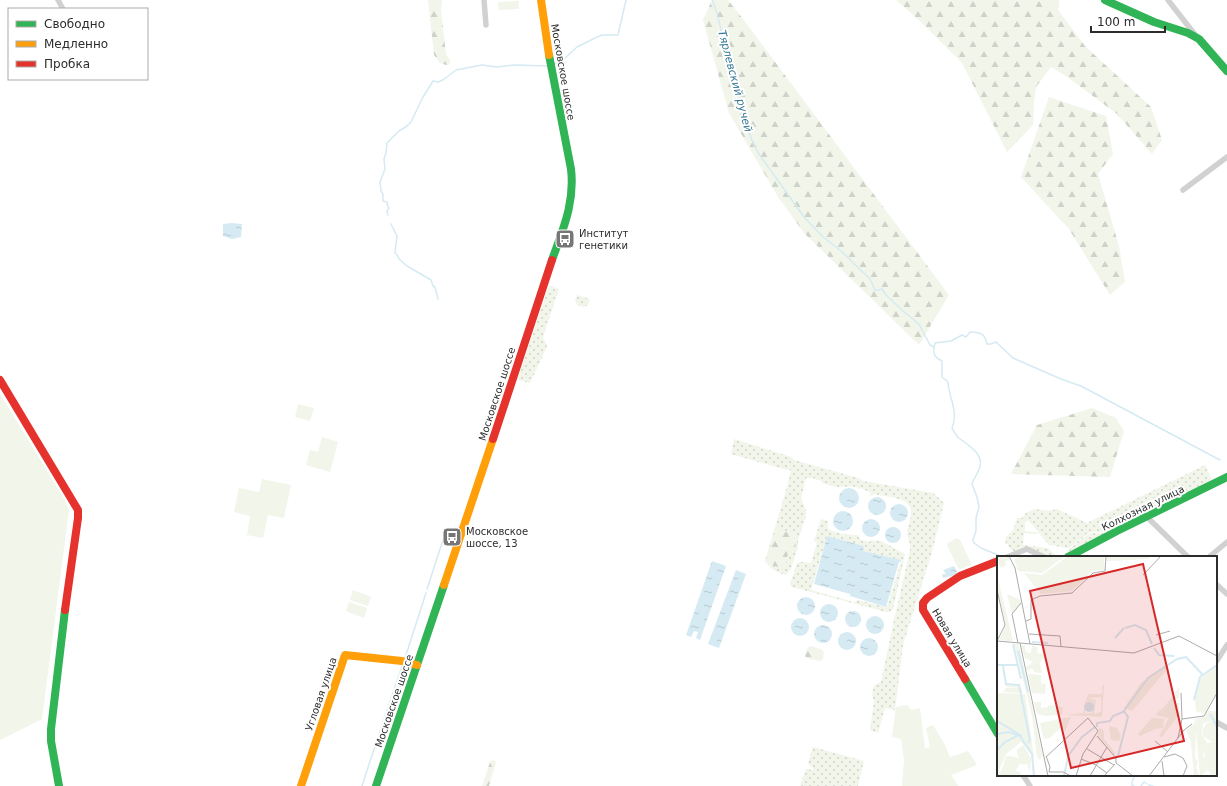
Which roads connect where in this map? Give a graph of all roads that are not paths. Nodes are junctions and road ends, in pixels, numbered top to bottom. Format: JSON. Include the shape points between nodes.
{"nodes":[{"id":1,"x":484,"y":0,"type":"edge"},
{"id":2,"x":541,"y":0,"type":"edge"},
{"id":3,"x":1104,"y":0,"type":"edge"},
{"id":4,"x":1168,"y":0,"type":"edge"},
{"id":5,"x":486,"y":25,"type":"dead end"},
{"id":6,"x":1199,"y":39,"type":"junction"},
{"id":7,"x":1227,"y":71,"type":"edge"},
{"id":8,"x":1227,"y":157,"type":"edge"},
{"id":9,"x":1183,"y":190,"type":"dead end"},
{"id":10,"x":0,"y":380,"type":"edge"},
{"id":11,"x":1227,"y":477,"type":"edge"},
{"id":12,"x":1147,"y":517,"type":"junction"},
{"id":13,"x":1227,"y":542,"type":"edge"},
{"id":14,"x":1010,"y":556,"type":"edge"},
{"id":15,"x":1042,"y":556,"type":"edge"},
{"id":16,"x":1070,"y":556,"type":"edge"},
{"id":17,"x":1187,"y":556,"type":"edge"},
{"id":18,"x":1210,"y":556,"type":"edge"},
{"id":19,"x":997,"y":562,"type":"edge"},
{"id":20,"x":1217,"y":585,"type":"edge"},
{"id":21,"x":1227,"y":594,"type":"edge"},
{"id":22,"x":1227,"y":645,"type":"edge"},
{"id":23,"x":1217,"y":660,"type":"edge"},
{"id":24,"x":417,"y":665,"type":"junction"},
{"id":25,"x":1217,"y":723,"type":"edge"},
{"id":26,"x":1227,"y":728,"type":"edge"},
{"id":27,"x":997,"y":732,"type":"edge"},
{"id":28,"x":1024,"y":776,"type":"edge"},
{"id":29,"x":59,"y":786,"type":"edge"},
{"id":30,"x":301,"y":786,"type":"edge"},
{"id":31,"x":376,"y":786,"type":"edge"},
{"id":32,"x":1030,"y":786,"type":"edge"}],
"edges":[{"from":1,"to":5,"type":"street"},
{"from":2,"to":24,"type":"street","name":"Московское шоссе","via":[[571,169],[572,197]]},
{"from":3,"to":6,"type":"street"},
{"from":4,"to":6,"type":"street"},
{"from":6,"to":7,"type":"street"},
{"from":8,"to":9,"type":"street"},
{"from":10,"to":29,"type":"street","via":[[78,510],[51,729]]},
{"from":11,"to":12,"type":"street","name":"Колхозная улица"},
{"from":12,"to":16,"type":"street","name":"Колхозная улица"},
{"from":12,"to":17,"type":"street"},
{"from":13,"to":18,"type":"street"},
{"from":14,"to":15,"type":"street","via":[[1027,549]]},
{"from":19,"to":27,"type":"street","name":"Новая улица","via":[[960,576],[928,598],[922,606]]},
{"from":20,"to":21,"type":"street"},
{"from":22,"to":23,"type":"street"},
{"from":24,"to":30,"type":"street","name":"Угловая улица","via":[[345,655]]},
{"from":24,"to":31,"type":"street","name":"Московское шоссе"},
{"from":25,"to":26,"type":"street"},
{"from":28,"to":32,"type":"street"}]}
